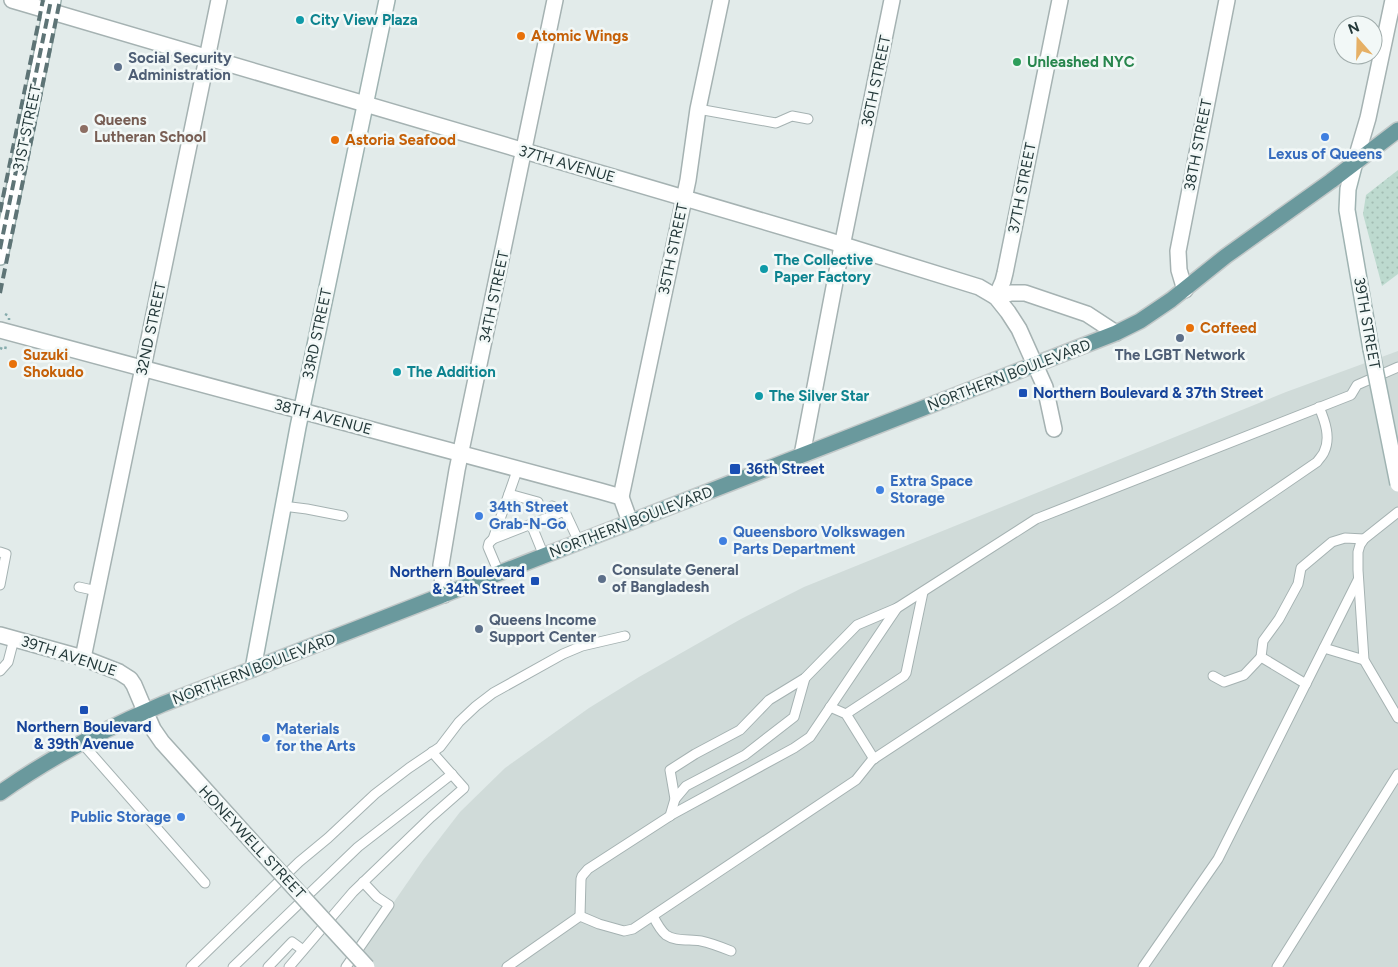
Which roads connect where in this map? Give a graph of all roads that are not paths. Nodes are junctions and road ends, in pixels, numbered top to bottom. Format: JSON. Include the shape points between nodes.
{"nodes":[{"id":1,"x":12,"y":0,"type":"edge"},
{"id":2,"x":219,"y":0,"type":"edge"},
{"id":3,"x":387,"y":0,"type":"edge"},
{"id":4,"x":555,"y":0,"type":"edge"},
{"id":5,"x":721,"y":0,"type":"edge"},
{"id":6,"x":892,"y":0,"type":"edge"},
{"id":7,"x":1060,"y":0,"type":"edge"},
{"id":8,"x":1228,"y":0,"type":"edge"},
{"id":9,"x":1392,"y":0,"type":"edge"},
{"id":10,"x":52,"y":6,"type":"edge"},
{"id":11,"x":207,"y":57,"type":"junction"},
{"id":12,"x":365,"y":104,"type":"junction"},
{"id":13,"x":698,"y":109,"type":"junction"},
{"id":14,"x":808,"y":119,"type":"dead end"},
{"id":15,"x":1398,"y":130,"type":"edge"},
{"id":16,"x":524,"y":151,"type":"junction"},
{"id":17,"x":1355,"y":162,"type":"junction"},
{"id":18,"x":684,"y":198,"type":"junction"},
{"id":19,"x":842,"y":245,"type":"junction"},
{"id":20,"x":0,"y":257,"type":"edge"},
{"id":21,"x":1185,"y":290,"type":"junction"},
{"id":22,"x":996,"y":297,"type":"junction"},
{"id":23,"x":1116,"y":333,"type":"junction"},
{"id":24,"x":3,"y":337,"type":"edge"},
{"id":25,"x":1035,"y":365,"type":"junction"},
{"id":26,"x":1398,"y":367,"type":"edge"},
{"id":27,"x":143,"y":369,"type":"junction"},
{"id":28,"x":1319,"y":407,"type":"junction"},
{"id":29,"x":301,"y":411,"type":"junction"},
{"id":30,"x":1054,"y":429,"type":"dead end"},
{"id":31,"x":461,"y":454,"type":"junction"},
{"id":32,"x":802,"y":455,"type":"junction"},
{"id":33,"x":518,"y":468,"type":"junction"},
{"id":34,"x":1398,"y":484,"type":"edge"},
{"id":35,"x":509,"y":494,"type":"junction"},
{"id":36,"x":621,"y":497,"type":"junction"},
{"id":37,"x":538,"y":502,"type":"dead end"},
{"id":38,"x":283,"y":506,"type":"junction"},
{"id":39,"x":552,"y":506,"type":"dead end"},
{"id":40,"x":562,"y":512,"type":"junction"},
{"id":41,"x":1398,"y":512,"type":"edge"},
{"id":42,"x":343,"y":516,"type":"dead end"},
{"id":43,"x":630,"y":522,"type":"junction"},
{"id":44,"x":531,"y":524,"type":"junction"},
{"id":45,"x":493,"y":539,"type":"junction"},
{"id":46,"x":1364,"y":539,"type":"junction"},
{"id":47,"x":579,"y":542,"type":"junction"},
{"id":48,"x":0,"y":552,"type":"edge"},
{"id":49,"x":544,"y":556,"type":"junction"},
{"id":50,"x":498,"y":574,"type":"junction"},
{"id":51,"x":1358,"y":580,"type":"junction"},
{"id":52,"x":0,"y":585,"type":"edge"},
{"id":53,"x":78,"y":586,"type":"dead end"},
{"id":54,"x":97,"y":591,"type":"junction"},
{"id":55,"x":923,"y":592,"type":"junction"},
{"id":56,"x":444,"y":595,"type":"junction"},
{"id":57,"x":897,"y":608,"type":"junction"},
{"id":58,"x":625,"y":636,"type":"dead end"},
{"id":59,"x":7,"y":637,"type":"edge"},
{"id":60,"x":1324,"y":648,"type":"junction"},
{"id":61,"x":1261,"y":657,"type":"junction"},
{"id":62,"x":83,"y":658,"type":"junction"},
{"id":63,"x":1364,"y":660,"type":"junction"},
{"id":64,"x":252,"y":669,"type":"junction"},
{"id":65,"x":0,"y":672,"type":"edge"},
{"id":66,"x":1213,"y":676,"type":"dead end"},
{"id":67,"x":805,"y":678,"type":"junction"},
{"id":68,"x":1306,"y":684,"type":"junction"},
{"id":69,"x":830,"y":707,"type":"junction"},
{"id":70,"x":145,"y":711,"type":"junction"},
{"id":71,"x":846,"y":714,"type":"junction"},
{"id":72,"x":1398,"y":718,"type":"edge"},
{"id":73,"x":82,"y":742,"type":"junction"},
{"id":74,"x":432,"y":752,"type":"junction"},
{"id":75,"x":874,"y":759,"type":"junction"},
{"id":76,"x":452,"y":774,"type":"junction"},
{"id":77,"x":1398,"y":774,"type":"edge"},
{"id":78,"x":0,"y":793,"type":"edge"},
{"id":79,"x":675,"y":799,"type":"junction"},
{"id":80,"x":670,"y":816,"type":"junction"},
{"id":81,"x":363,"y":882,"type":"junction"},
{"id":82,"x":205,"y":883,"type":"dead end"},
{"id":83,"x":580,"y":916,"type":"junction"},
{"id":84,"x":653,"y":916,"type":"junction"},
{"id":85,"x":303,"y":950,"type":"junction"},
{"id":86,"x":731,"y":951,"type":"dead end"},
{"id":87,"x":191,"y":967,"type":"edge"},
{"id":88,"x":233,"y":967,"type":"edge"},
{"id":89,"x":268,"y":967,"type":"edge"},
{"id":90,"x":289,"y":967,"type":"edge"},
{"id":91,"x":346,"y":967,"type":"edge"},
{"id":92,"x":367,"y":967,"type":"edge"},
{"id":93,"x":507,"y":967,"type":"edge"},
{"id":94,"x":1143,"y":967,"type":"edge"},
{"id":95,"x":1277,"y":967,"type":"edge"}],
"edges":[{"from":1,"to":10,"type":"street","name":"37TH AVENUE"},
{"from":2,"to":11,"type":"street","name":"32ND STREET"},
{"from":3,"to":12,"type":"street","name":"33RD STREET"},
{"from":4,"to":16,"type":"street","name":"34TH STREET"},
{"from":5,"to":13,"type":"street","name":"35TH STREET"},
{"from":6,"to":19,"type":"street","name":"36TH STREET"},
{"from":7,"to":22,"type":"street","name":"37TH STREET","via":[[1005,273]]},
{"from":8,"to":21,"type":"street","name":"38TH STREET","via":[[1178,251]]},
{"from":9,"to":17,"type":"street","name":"39TH STREET","via":[[1374,92]]},
{"from":10,"to":11,"type":"street","name":"37TH AVENUE"},
{"from":10,"to":20,"type":"street","name":"31ST STREET"},
{"from":11,"to":12,"type":"street","name":"37TH AVENUE"},
{"from":11,"to":27,"type":"street","name":"32ND STREET"},
{"from":12,"to":16,"type":"street","name":"37TH AVENUE"},
{"from":12,"to":29,"type":"street","name":"33RD STREET"},
{"from":13,"to":14,"type":"lane","via":[[776,123],[792,116]]},
{"from":13,"to":18,"type":"street","name":"35TH STREET"},
{"from":15,"to":17,"type":"main road","name":"NORTHERN BOULEVARD"},
{"from":16,"to":18,"type":"street","name":"37TH AVENUE"},
{"from":16,"to":31,"type":"street","name":"34TH STREET"},
{"from":17,"to":21,"type":"main road","name":"NORTHERN BOULEVARD"},
{"from":17,"to":34,"type":"street","name":"39TH STREET","bridge":true,"via":[[1347,210]]},
{"from":18,"to":19,"type":"street","name":"37TH AVENUE"},
{"from":18,"to":36,"type":"street","name":"35TH STREET"},
{"from":19,"to":22,"type":"street","name":"37TH AVENUE","via":[[971,284]]},
{"from":19,"to":32,"type":"street","name":"36TH STREET"},
{"from":21,"to":23,"type":"main road","name":"NORTHERN BOULEVARD","via":[[1140,321]]},
{"from":22,"to":23,"type":"street","via":[[1025,293],[1087,314]]},
{"from":22,"to":25,"type":"street","via":[[1015,322]]},
{"from":23,"to":25,"type":"main road","name":"NORTHERN BOULEVARD"},
{"from":24,"to":27,"type":"street","name":"38TH AVENUE"},
{"from":25,"to":30,"type":"street","via":[[1045,387]]},
{"from":25,"to":32,"type":"main road","name":"NORTHERN BOULEVARD"},
{"from":26,"to":28,"type":"lane","via":[[1357,385],[1350,395]]},
{"from":27,"to":29,"type":"street","name":"38TH AVENUE"},
{"from":27,"to":54,"type":"street","name":"32ND STREET"},
{"from":28,"to":55,"type":"lane","via":[[1036,519]]},
{"from":28,"to":75,"type":"lane","via":[[1327,438],[1324,452],[1316,462]]},
{"from":29,"to":31,"type":"street","name":"38TH AVENUE"},
{"from":29,"to":38,"type":"street","name":"33RD STREET"},
{"from":31,"to":33,"type":"street","name":"38TH AVENUE"},
{"from":31,"to":56,"type":"street","name":"34TH STREET","via":[[441,565]]},
{"from":32,"to":43,"type":"main road","name":"NORTHERN BOULEVARD"},
{"from":33,"to":35,"type":"lane"},
{"from":33,"to":36,"type":"street","name":"38TH AVENUE"},
{"from":35,"to":37,"type":"lane"},
{"from":35,"to":45,"type":"lane"},
{"from":36,"to":43,"type":"street"},
{"from":38,"to":42,"type":"lane"},
{"from":38,"to":64,"type":"street","name":"33RD STREET"},
{"from":39,"to":40,"type":"lane"},
{"from":40,"to":44,"type":"lane"},
{"from":40,"to":47,"type":"lane"},
{"from":41,"to":46,"type":"lane"},
{"from":43,"to":47,"type":"main road","name":"NORTHERN BOULEVARD"},
{"from":44,"to":45,"type":"lane"},
{"from":44,"to":49,"type":"lane"},
{"from":45,"to":50,"type":"lane","via":[[488,547]]},
{"from":46,"to":51,"type":"lane","via":[[1358,552]]},
{"from":46,"to":61,"type":"lane","via":[[1345,538],[1332,542],[1301,568],[1298,584],[1263,641]]},
{"from":47,"to":49,"type":"main road","name":"NORTHERN BOULEVARD"},
{"from":48,"to":52,"type":"lane","via":[[6,554]]},
{"from":49,"to":50,"type":"main road","name":"NORTHERN BOULEVARD"},
{"from":50,"to":56,"type":"main road","name":"NORTHERN BOULEVARD"},
{"from":51,"to":60,"type":"lane"},
{"from":51,"to":63,"type":"lane"},
{"from":53,"to":54,"type":"lane"},
{"from":54,"to":62,"type":"street","name":"32ND STREET"},
{"from":55,"to":57,"type":"lane"},
{"from":55,"to":71,"type":"lane","via":[[906,673]]},
{"from":56,"to":64,"type":"main road","name":"NORTHERN BOULEVARD"},
{"from":57,"to":67,"type":"lane","via":[[856,625]]},
{"from":57,"to":69,"type":"lane"},
{"from":58,"to":74,"type":"lane","via":[[571,650],[493,693],[468,712],[444,743]]},
{"from":59,"to":62,"type":"street","name":"39TH AVENUE"},
{"from":59,"to":65,"type":"lane","via":[[8,662]]},
{"from":60,"to":63,"type":"lane"},
{"from":60,"to":68,"type":"lane"},
{"from":61,"to":66,"type":"lane","via":[[1244,675],[1224,682]]},
{"from":61,"to":68,"type":"lane"},
{"from":62,"to":70,"type":"street","name":"39TH AVENUE","via":[[125,675],[134,685]]},
{"from":63,"to":72,"type":"lane"},
{"from":64,"to":70,"type":"main road","name":"NORTHERN BOULEVARD"},
{"from":67,"to":79,"type":"lane","via":[[794,717],[745,755],[686,786]]},
{"from":67,"to":79,"type":"lane","via":[[769,700],[740,730],[670,770]]},
{"from":68,"to":94,"type":"lane","via":[[1218,859]]},
{"from":69,"to":71,"type":"lane"},
{"from":69,"to":80,"type":"lane","via":[[810,737],[794,748]]},
{"from":70,"to":73,"type":"main road","name":"NORTHERN BOULEVARD"},
{"from":70,"to":92,"type":"street","name":"HONEYWELL STREET","bridge":true,"via":[[152,729],[166,748]]},
{"from":71,"to":75,"type":"lane"},
{"from":73,"to":78,"type":"main road","name":"NORTHERN BOULEVARD"},
{"from":73,"to":82,"type":"lane"},
{"from":74,"to":76,"type":"lane"},
{"from":74,"to":87,"type":"lane","via":[[375,794],[299,862]]},
{"from":75,"to":84,"type":"lane","via":[[856,780]]},
{"from":76,"to":81,"type":"lane","via":[[464,788]]},
{"from":76,"to":88,"type":"lane","via":[[358,847]]},
{"from":77,"to":95,"type":"lane"},
{"from":79,"to":80,"type":"lane"},
{"from":80,"to":83,"type":"lane","via":[[586,871],[581,879]]},
{"from":81,"to":85,"type":"lane"},
{"from":81,"to":91,"type":"lane","via":[[389,905]]},
{"from":83,"to":84,"type":"lane","via":[[624,931]]},
{"from":83,"to":93,"type":"lane"},
{"from":84,"to":86,"type":"lane","via":[[668,936],[718,945]]},
{"from":85,"to":89,"type":"lane","via":[[292,942]]},
{"from":85,"to":90,"type":"lane"}]}
